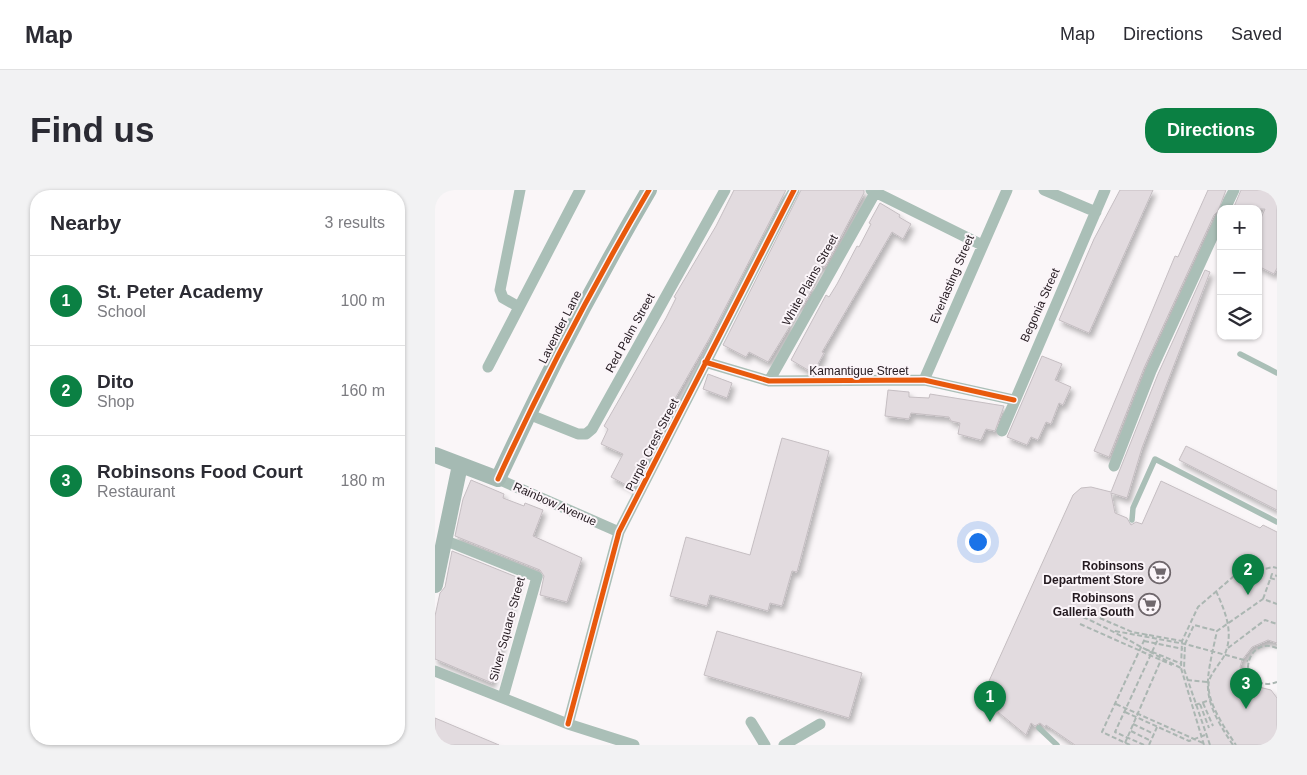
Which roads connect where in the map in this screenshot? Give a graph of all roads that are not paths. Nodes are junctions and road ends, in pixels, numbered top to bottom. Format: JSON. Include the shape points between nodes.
{"nodes":[{"id":1,"x":520,"y":190,"type":"edge"},
{"id":2,"x":580,"y":190,"type":"edge"},
{"id":3,"x":649,"y":190,"type":"edge"},
{"id":4,"x":725,"y":190,"type":"edge"},
{"id":5,"x":794,"y":190,"type":"edge"},
{"id":6,"x":1007,"y":190,"type":"edge"},
{"id":7,"x":1044,"y":190,"type":"edge"},
{"id":8,"x":1105,"y":190,"type":"edge"},
{"id":9,"x":1234,"y":190,"type":"edge"},
{"id":10,"x":873,"y":191,"type":"edge"},
{"id":11,"x":1227,"y":205,"type":"edge"},
{"id":12,"x":1095,"y":212,"type":"junction"},
{"id":13,"x":1217,"y":227,"type":"edge"},
{"id":14,"x":982,"y":245,"type":"junction"},
{"id":15,"x":519,"y":307,"type":"junction"},
{"id":16,"x":1240,"y":354,"type":"dead end"},
{"id":17,"x":705,"y":362,"type":"junction"},
{"id":18,"x":488,"y":367,"type":"dead end"},
{"id":19,"x":1277,"y":373,"type":"edge"},
{"id":20,"x":924,"y":380,"type":"junction"},
{"id":21,"x":769,"y":381,"type":"junction"},
{"id":22,"x":1014,"y":400,"type":"junction"},
{"id":23,"x":528,"y":414,"type":"junction"},
{"id":24,"x":1002,"y":431,"type":"dead end"},
{"id":25,"x":435,"y":455,"type":"edge"},
{"id":26,"x":460,"y":465,"type":"junction"},
{"id":27,"x":1115,"y":466,"type":"dead end"},
{"id":28,"x":498,"y":479,"type":"junction"},
{"id":29,"x":1132,"y":520,"type":"dead end"},
{"id":30,"x":1277,"y":522,"type":"edge"},
{"id":31,"x":619,"y":532,"type":"junction"},
{"id":32,"x":444,"y":540,"type":"junction"},
{"id":33,"x":435,"y":585,"type":"edge"},
{"id":34,"x":435,"y":671,"type":"edge"},
{"id":35,"x":503,"y":697,"type":"junction"},
{"id":36,"x":751,"y":722,"type":"dead end"},
{"id":37,"x":568,"y":724,"type":"junction"},
{"id":38,"x":820,"y":724,"type":"dead end"},
{"id":39,"x":1039,"y":728,"type":"dead end"},
{"id":40,"x":621,"y":743,"type":"edge"},
{"id":41,"x":634,"y":745,"type":"edge"},
{"id":42,"x":765,"y":745,"type":"edge"},
{"id":43,"x":784,"y":745,"type":"edge"},
{"id":44,"x":1057,"y":745,"type":"edge"}],
"edges":[{"from":1,"to":15,"type":"street","via":[[500,290],[503,298]]},
{"from":2,"to":15,"type":"street"},
{"from":3,"to":23,"type":"street","name":"Lavender Lane","via":[[597,279]]},
{"from":4,"to":23,"type":"street","name":"Red Palm Street","via":[[592,429],[586,434],[578,434]]},
{"from":5,"to":17,"type":"street","name":"Purple Crest Street"},
{"from":6,"to":14,"type":"street","name":"Everlasting Street"},
{"from":7,"to":12,"type":"street"},
{"from":8,"to":12,"type":"street","name":"Begonia Street"},
{"from":9,"to":11,"type":"street"},
{"from":10,"to":14,"type":"street"},
{"from":10,"to":21,"type":"street","name":"White Plains Street"},
{"from":12,"to":22,"type":"street","name":"Begonia Street"},
{"from":13,"to":27,"type":"street","via":[[1151,371]]},
{"from":14,"to":20,"type":"street","name":"Everlasting Street"},
{"from":15,"to":18,"type":"street"},
{"from":16,"to":19,"type":"lane"},
{"from":17,"to":21,"type":"street","name":"Kamantigue Street"},
{"from":17,"to":31,"type":"street","name":"Purple Crest Street"},
{"from":20,"to":21,"type":"street","name":"Kamantigue Street"},
{"from":20,"to":22,"type":"street","name":"Kamantigue Street"},
{"from":22,"to":24,"type":"street","name":"Begonia Street"},
{"from":23,"to":28,"type":"street","name":"Lavender Lane"},
{"from":25,"to":26,"type":"street","name":"Rainbow Avenue"},
{"from":26,"to":28,"type":"street","name":"Rainbow Avenue"},
{"from":26,"to":32,"type":"street"},
{"from":28,"to":31,"type":"street","name":"Rainbow Avenue"},
{"from":29,"to":30,"type":"lane","via":[[1133,508],[1155,459]]},
{"from":31,"to":37,"type":"street","name":"Purple Crest Street"},
{"from":32,"to":33,"type":"street"},
{"from":32,"to":35,"type":"street","name":"Silver Square Street","via":[[537,577]]},
{"from":34,"to":35,"type":"street"},
{"from":35,"to":37,"type":"street"},
{"from":36,"to":42,"type":"street"},
{"from":37,"to":40,"type":"street"},
{"from":38,"to":43,"type":"street"},
{"from":39,"to":44,"type":"lane"},
{"from":40,"to":41,"type":"street"}]}
